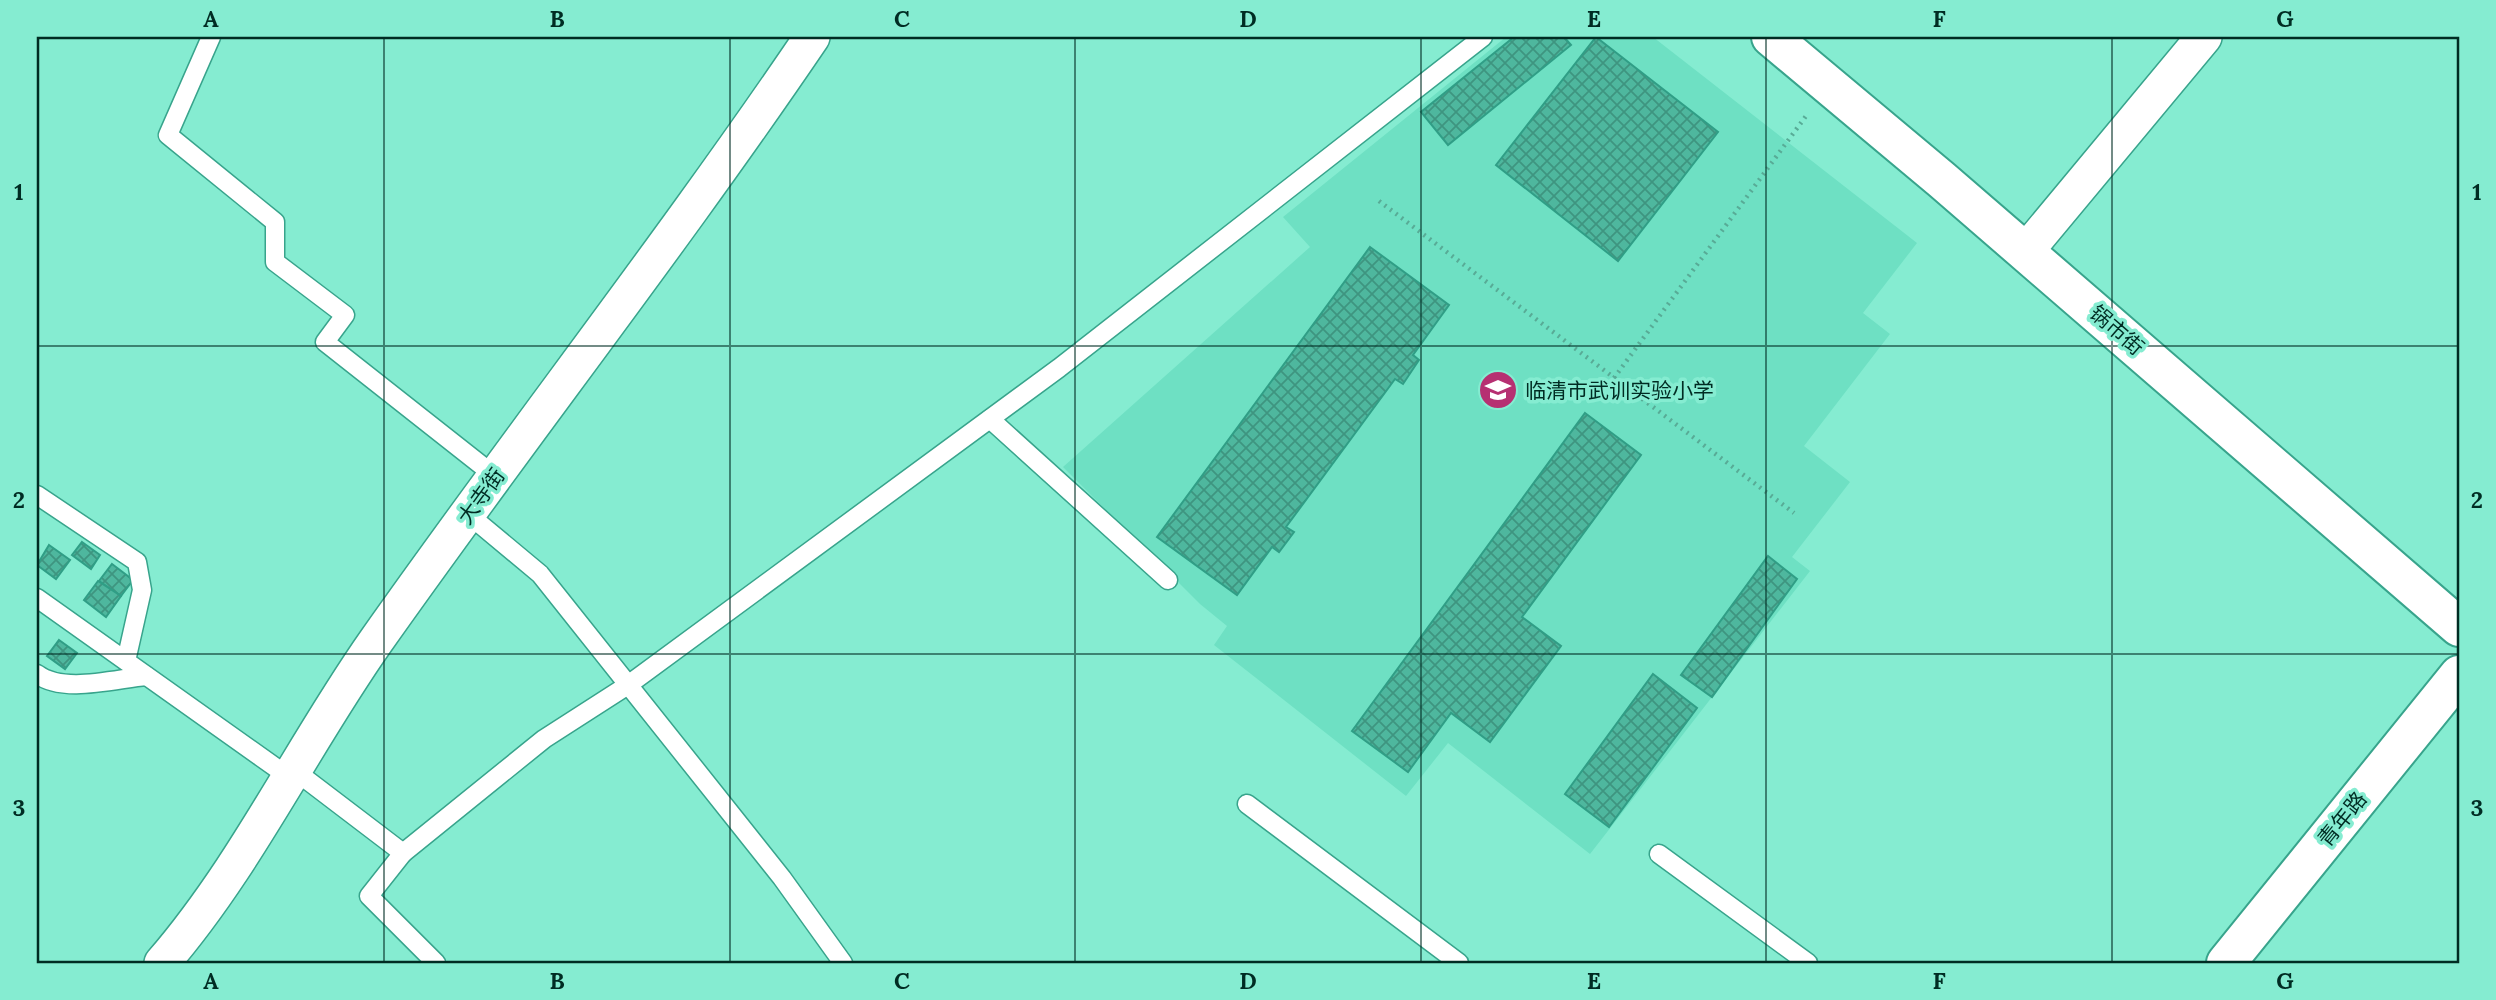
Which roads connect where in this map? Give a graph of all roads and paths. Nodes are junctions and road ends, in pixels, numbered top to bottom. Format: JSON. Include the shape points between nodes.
{"nodes":[{"id":1,"x":211,"y":37,"type":"edge"},
{"id":2,"x":813,"y":37,"type":"edge"},
{"id":3,"x":1483,"y":37,"type":"edge"},
{"id":4,"x":1771,"y":37,"type":"edge"},
{"id":5,"x":2204,"y":37,"type":"edge"},
{"id":6,"x":1829,"y":85,"type":"junction"},
{"id":7,"x":1379,"y":201,"type":"dead end"},
{"id":8,"x":2026,"y":251,"type":"junction"},
{"id":9,"x":1614,"y":378,"type":"junction"},
{"id":10,"x":990,"y":419,"type":"junction"},
{"id":11,"x":495,"y":477,"type":"junction"},
{"id":12,"x":37,"y":495,"type":"edge"},
{"id":13,"x":1794,"y":513,"type":"dead end"},
{"id":14,"x":468,"y":514,"type":"junction"},
{"id":15,"x":1168,"y":580,"type":"dead end"},
{"id":16,"x":37,"y":598,"type":"edge"},
{"id":17,"x":2459,"y":628,"type":"edge"},
{"id":18,"x":126,"y":661,"type":"junction"},
{"id":19,"x":37,"y":674,"type":"edge"},
{"id":20,"x":2459,"y":675,"type":"edge"},
{"id":21,"x":146,"y":676,"type":"junction"},
{"id":22,"x":628,"y":685,"type":"junction"},
{"id":23,"x":291,"y":773,"type":"junction"},
{"id":24,"x":1247,"y":804,"type":"dead end"},
{"id":25,"x":403,"y":853,"type":"junction"},
{"id":26,"x":1659,"y":854,"type":"dead end"},
{"id":27,"x":162,"y":963,"type":"edge"},
{"id":28,"x":436,"y":963,"type":"edge"},
{"id":29,"x":843,"y":963,"type":"edge"},
{"id":30,"x":1459,"y":963,"type":"edge"},
{"id":31,"x":1808,"y":963,"type":"edge"},
{"id":32,"x":2225,"y":963,"type":"edge"}],
"edges":[{"from":1,"to":11,"type":"lane","via":[[168,135],[275,222],[275,262],[345,315],[326,342]]},
{"from":2,"to":11,"type":"street","name":"大寺街","via":[[719,174]]},
{"from":3,"to":10,"type":"lane"},
{"from":4,"to":6,"type":"street","name":"锅市街"},
{"from":5,"to":8,"type":"street"},
{"from":6,"to":8,"type":"street","name":"锅市街"},
{"from":6,"to":9,"type":"path"},
{"from":7,"to":9,"type":"path"},
{"from":8,"to":17,"type":"street","name":"锅市街"},
{"from":9,"to":13,"type":"path"},
{"from":10,"to":15,"type":"lane"},
{"from":10,"to":22,"type":"lane"},
{"from":11,"to":14,"type":"street","name":"大寺街"},
{"from":12,"to":18,"type":"lane","via":[[137,562],[142,590]]},
{"from":14,"to":22,"type":"lane","via":[[540,574]]},
{"from":14,"to":23,"type":"street","name":"大寺街","via":[[374,643]]},
{"from":16,"to":18,"type":"lane"},
{"from":18,"to":21,"type":"lane"},
{"from":19,"to":21,"type":"lane","via":[[45,680],[73,683]]},
{"from":20,"to":32,"type":"street","name":"青年路"},
{"from":21,"to":23,"type":"lane"},
{"from":22,"to":25,"type":"lane","via":[[544,740]]},
{"from":22,"to":29,"type":"lane","via":[[782,878]]},
{"from":23,"to":25,"type":"lane"},
{"from":23,"to":27,"type":"street","name":"大寺街","via":[[188,933]]},
{"from":24,"to":30,"type":"lane"},
{"from":25,"to":28,"type":"lane","via":[[369,896]]},
{"from":26,"to":31,"type":"lane"}]}
